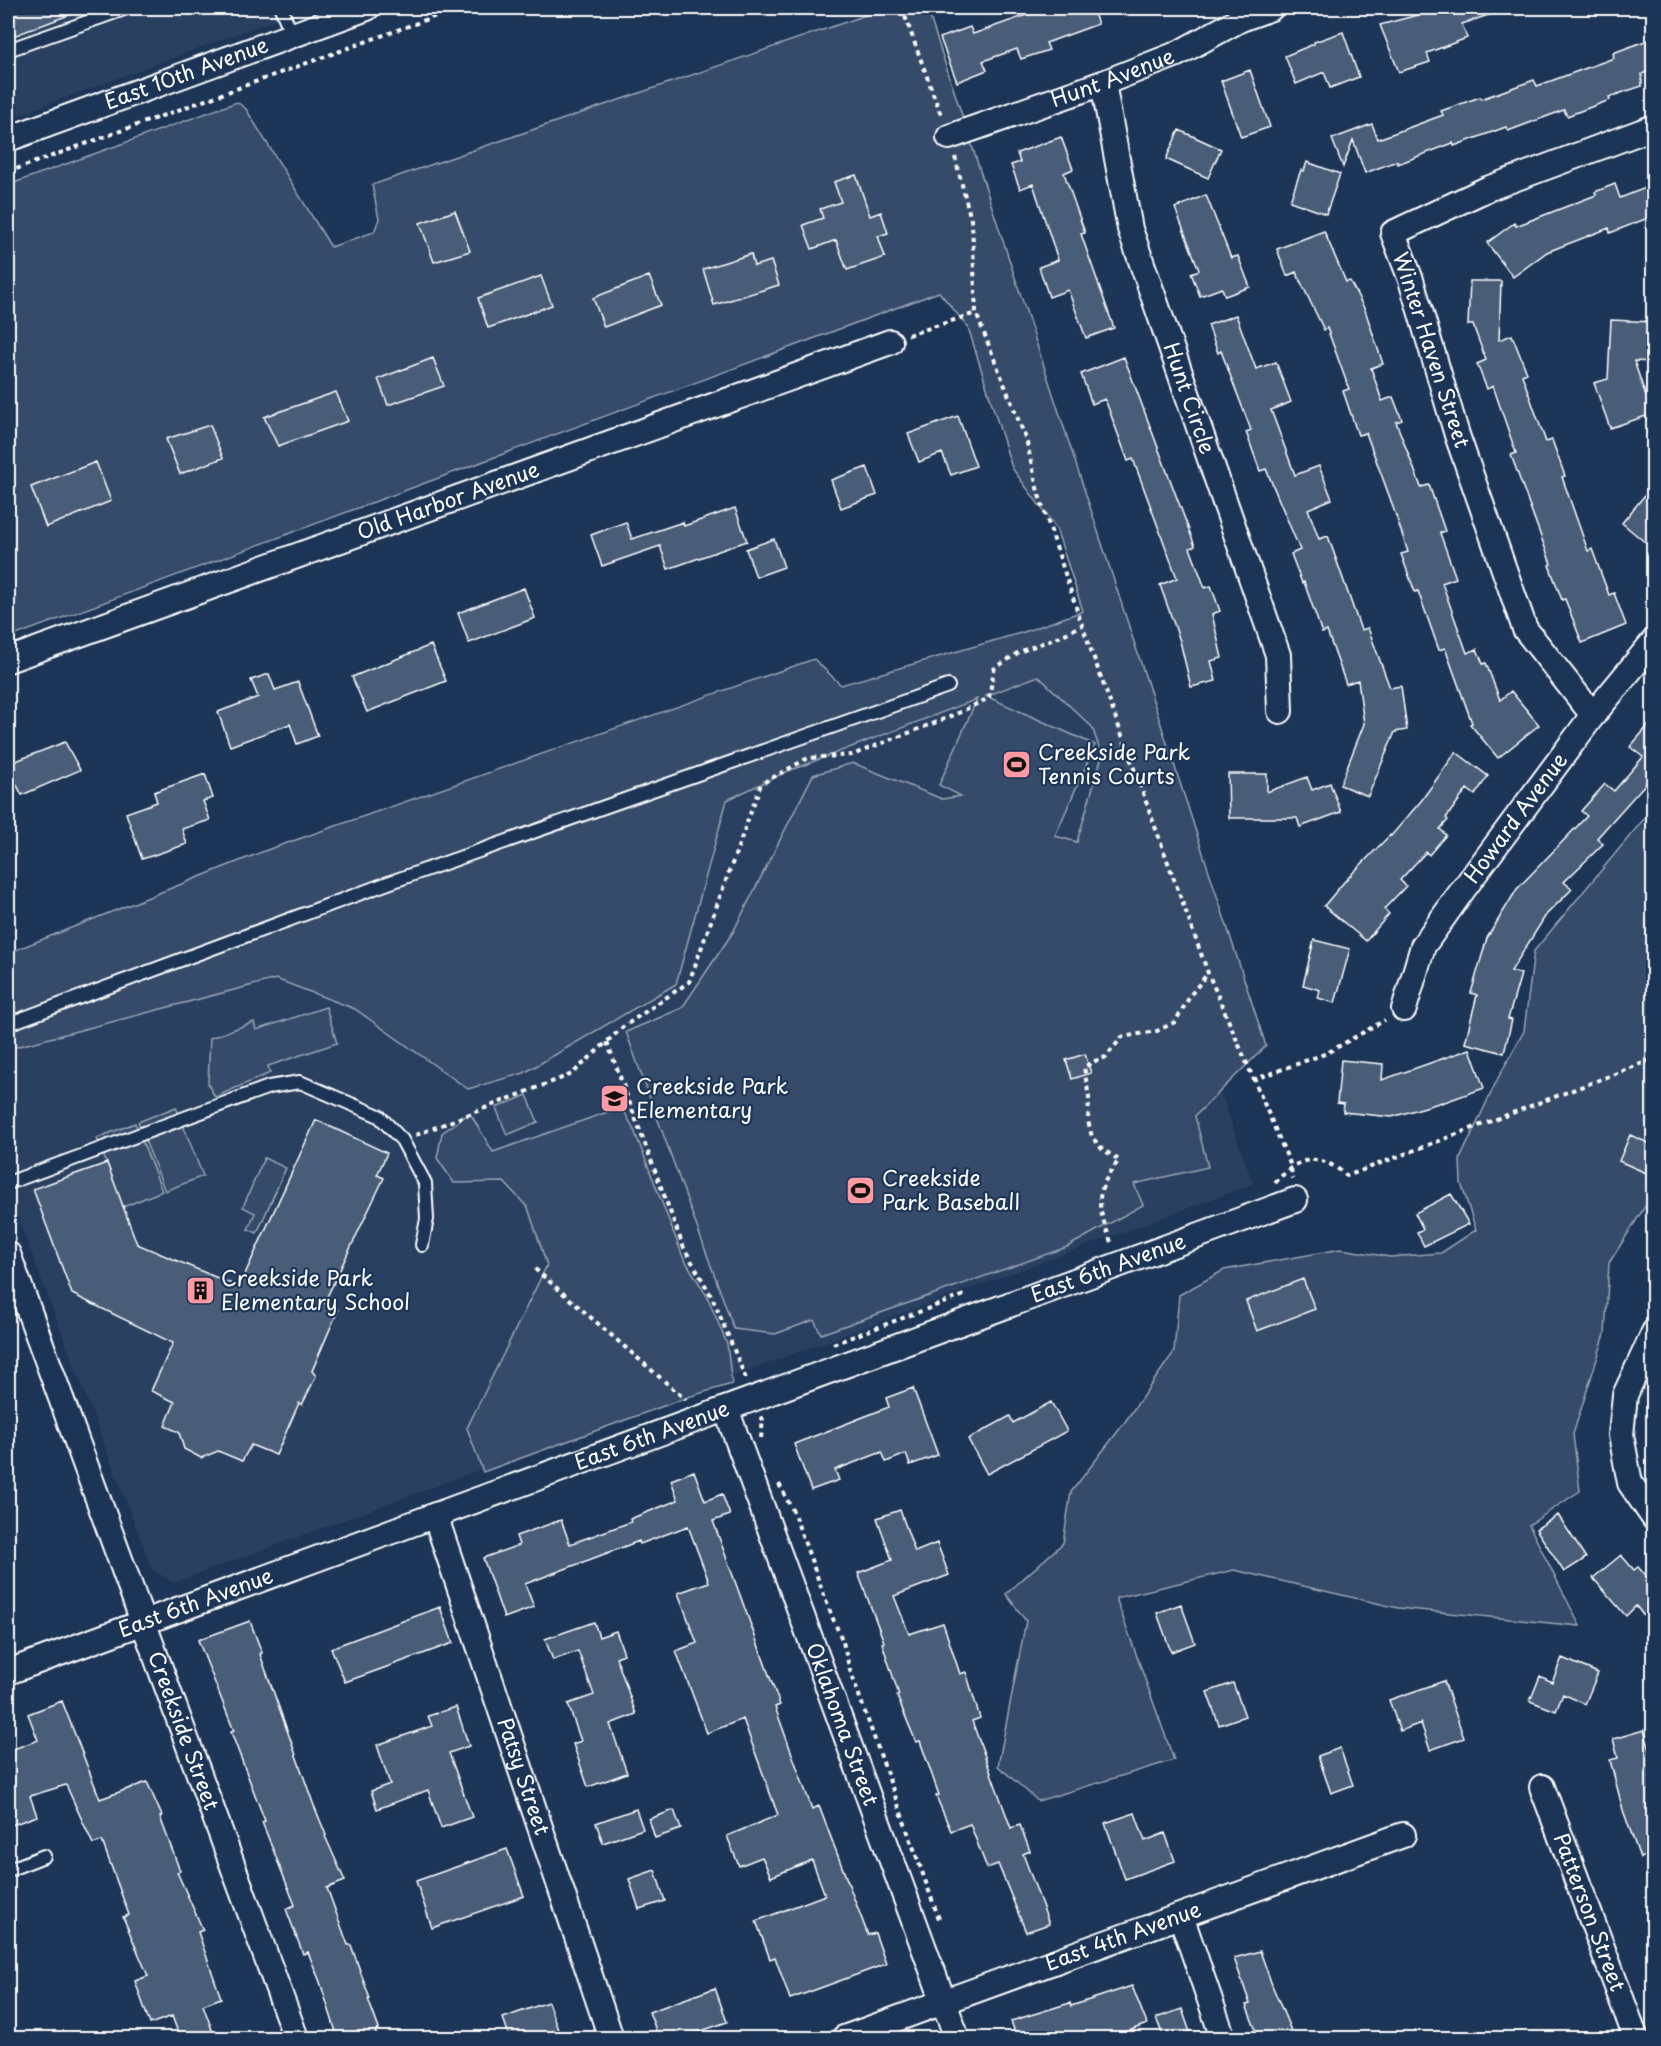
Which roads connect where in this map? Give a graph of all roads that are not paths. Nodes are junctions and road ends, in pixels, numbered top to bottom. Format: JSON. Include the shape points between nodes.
{"nodes":[{"id":1,"x":127,"y":8,"type":"edge"},
{"id":2,"x":281,"y":8,"type":"edge"},
{"id":3,"x":367,"y":8,"type":"edge"},
{"id":4,"x":1271,"y":8,"type":"edge"},
{"id":5,"x":292,"y":35,"type":"junction"},
{"id":6,"x":8,"y":50,"type":"edge"},
{"id":7,"x":1103,"y":83,"type":"junction"},
{"id":8,"x":1653,"y":127,"type":"edge"},
{"id":9,"x":949,"y":137,"type":"road end"},
{"id":10,"x":8,"y":139,"type":"edge"},
{"id":11,"x":890,"y":342,"type":"road end"},
{"id":12,"x":1653,"y":641,"type":"edge"},
{"id":13,"x":8,"y":660,"type":"edge"},
{"id":14,"x":948,"y":686,"type":"dead end"},
{"id":15,"x":1280,"y":711,"type":"dead end"},
{"id":16,"x":1593,"y":715,"type":"junction"},
{"id":17,"x":1404,"y":1010,"type":"road end"},
{"id":18,"x":8,"y":1024,"type":"edge"},
{"id":19,"x":8,"y":1183,"type":"edge"},
{"id":20,"x":1295,"y":1200,"type":"road end"},
{"id":21,"x":422,"y":1245,"type":"dead end"},
{"id":22,"x":8,"y":1254,"type":"edge"},
{"id":23,"x":1653,"y":1332,"type":"edge"},
{"id":24,"x":726,"y":1409,"type":"junction"},
{"id":25,"x":435,"y":1515,"type":"junction"},
{"id":26,"x":1653,"y":1518,"type":"edge"},
{"id":27,"x":143,"y":1622,"type":"junction"},
{"id":28,"x":8,"y":1672,"type":"edge"},
{"id":29,"x":1542,"y":1787,"type":"dead end"},
{"id":30,"x":1403,"y":1835,"type":"dead end"},
{"id":31,"x":44,"y":1856,"type":"dead end"},
{"id":32,"x":8,"y":1870,"type":"edge"},
{"id":33,"x":1181,"y":1916,"type":"junction"},
{"id":34,"x":944,"y":2002,"type":"junction"},
{"id":35,"x":296,"y":2038,"type":"edge"},
{"id":36,"x":612,"y":2038,"type":"edge"},
{"id":37,"x":844,"y":2038,"type":"edge"},
{"id":38,"x":957,"y":2038,"type":"edge"},
{"id":39,"x":1223,"y":2038,"type":"edge"},
{"id":40,"x":1636,"y":2038,"type":"edge"}],
"edges":[{"from":1,"to":6,"type":"lane"},
{"from":2,"to":5,"type":"lane"},
{"from":3,"to":5,"type":"street","name":"East 10th Avenue"},
{"from":4,"to":7,"type":"street","name":"Hunt Avenue","via":[[1241,19],[1177,54]]},
{"from":5,"to":10,"type":"street","name":"East 10th Avenue"},
{"from":7,"to":9,"type":"street","name":"Hunt Avenue"},
{"from":7,"to":15,"type":"street","name":"Hunt Circle","via":[[1130,229],[1278,654]]},
{"from":8,"to":16,"type":"street","name":"Winter Haven Street","via":[[1487,189],[1393,233],[1457,435],[1525,629]]},
{"from":11,"to":13,"type":"street","name":"Old Harbor Avenue"},
{"from":12,"to":16,"type":"street","name":"Howard Avenue"},
{"from":14,"to":18,"type":"lane","via":[[399,879]]},
{"from":16,"to":17,"type":"street","name":"Howard Avenue","via":[[1423,946]]},
{"from":19,"to":21,"type":"lane","via":[[269,1087],[300,1082],[379,1116],[402,1140],[425,1183],[427,1219]]},
{"from":20,"to":24,"type":"street","name":"East 6th Avenue"},
{"from":22,"to":27,"type":"street","name":"Creekside Street"},
{"from":23,"to":26,"type":"street","via":[[1625,1395],[1621,1435],[1630,1483]]},
{"from":24,"to":25,"type":"street","name":"East 6th Avenue"},
{"from":24,"to":34,"type":"street","name":"Oklahoma Street"},
{"from":25,"to":27,"type":"street","name":"East 6th Avenue"},
{"from":25,"to":36,"type":"street","name":"Patsy Street"},
{"from":27,"to":28,"type":"street","name":"East 6th Avenue"},
{"from":27,"to":35,"type":"street","name":"Creekside Street"},
{"from":29,"to":40,"type":"street","name":"Patterson Street"},
{"from":30,"to":33,"type":"street","name":"East 4th Avenue"},
{"from":31,"to":32,"type":"lane"},
{"from":33,"to":34,"type":"street","name":"East 4th Avenue"},
{"from":33,"to":39,"type":"street"},
{"from":34,"to":37,"type":"street","name":"East 4th Avenue"},
{"from":34,"to":38,"type":"street","name":"Oklahoma Street"}]}
